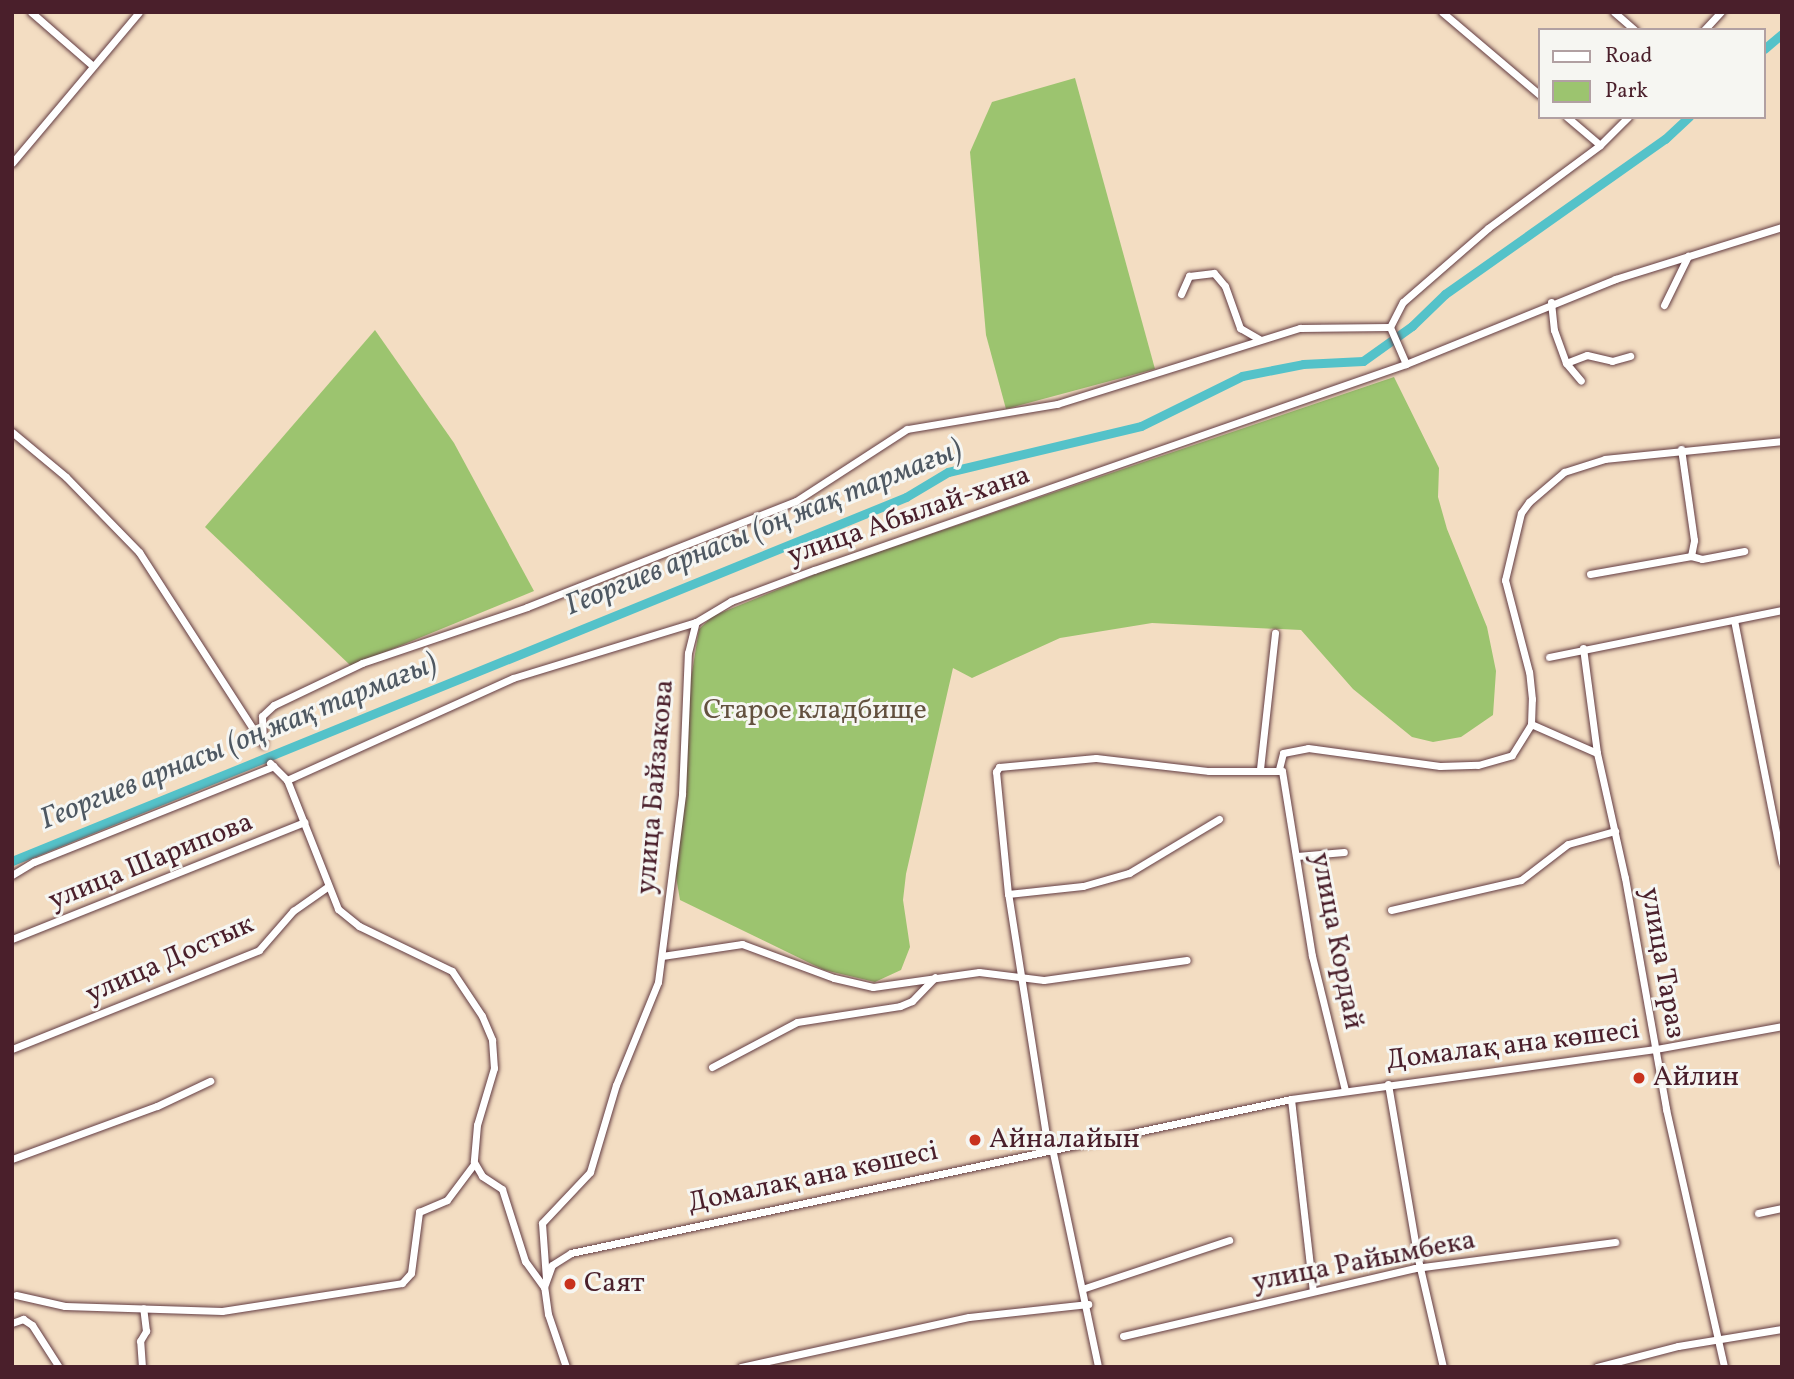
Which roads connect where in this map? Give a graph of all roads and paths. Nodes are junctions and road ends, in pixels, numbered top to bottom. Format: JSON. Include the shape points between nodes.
{"nodes":[{"id":1,"x":31,"y":12,"type":"edge"},
{"id":2,"x":139,"y":12,"type":"edge"},
{"id":3,"x":1443,"y":12,"type":"edge"},
{"id":4,"x":1614,"y":12,"type":"edge"},
{"id":5,"x":1721,"y":12,"type":"edge"},
{"id":6,"x":1633,"y":28,"type":"edge"},
{"id":7,"x":1706,"y":28,"type":"edge"},
{"id":8,"x":93,"y":66,"type":"junction"},
{"id":9,"x":1538,"y":93,"type":"edge"},
{"id":10,"x":1569,"y":119,"type":"edge"},
{"id":11,"x":1626,"y":119,"type":"edge"},
{"id":12,"x":1600,"y":145,"type":"junction"},
{"id":13,"x":12,"y":163,"type":"edge"},
{"id":14,"x":1782,"y":227,"type":"edge"},
{"id":15,"x":1688,"y":256,"type":"junction"},
{"id":16,"x":1181,"y":294,"type":"dead end"},
{"id":17,"x":1551,"y":302,"type":"junction"},
{"id":18,"x":1664,"y":305,"type":"dead end"},
{"id":19,"x":1393,"y":334,"type":"junction"},
{"id":20,"x":1259,"y":339,"type":"junction"},
{"id":21,"x":1630,"y":356,"type":"dead end"},
{"id":22,"x":1566,"y":363,"type":"junction"},
{"id":23,"x":1406,"y":364,"type":"junction"},
{"id":24,"x":1581,"y":381,"type":"dead end"},
{"id":25,"x":12,"y":432,"type":"edge"},
{"id":26,"x":1782,"y":441,"type":"edge"},
{"id":27,"x":1681,"y":449,"type":"junction"},
{"id":28,"x":1744,"y":551,"type":"dead end"},
{"id":29,"x":1691,"y":556,"type":"junction"},
{"id":30,"x":1590,"y":573,"type":"dead end"},
{"id":31,"x":1782,"y":610,"type":"edge"},
{"id":32,"x":1734,"y":620,"type":"junction"},
{"id":33,"x":696,"y":622,"type":"junction"},
{"id":34,"x":1275,"y":634,"type":"dead end"},
{"id":35,"x":1583,"y":649,"type":"junction"},
{"id":36,"x":1549,"y":657,"type":"dead end"},
{"id":37,"x":1531,"y":724,"type":"junction"},
{"id":38,"x":1597,"y":752,"type":"junction"},
{"id":39,"x":1260,"y":769,"type":"junction"},
{"id":40,"x":1281,"y":770,"type":"junction"},
{"id":41,"x":287,"y":780,"type":"junction"},
{"id":42,"x":1219,"y":818,"type":"dead end"},
{"id":43,"x":304,"y":822,"type":"junction"},
{"id":44,"x":1615,"y":831,"type":"junction"},
{"id":45,"x":1344,"y":852,"type":"dead end"},
{"id":46,"x":1297,"y":856,"type":"junction"},
{"id":47,"x":1782,"y":862,"type":"edge"},
{"id":48,"x":12,"y":875,"type":"edge"},
{"id":49,"x":327,"y":887,"type":"junction"},
{"id":50,"x":1008,"y":894,"type":"junction"},
{"id":51,"x":1391,"y":909,"type":"dead end"},
{"id":52,"x":12,"y":939,"type":"edge"},
{"id":53,"x":662,"y":956,"type":"junction"},
{"id":54,"x":1187,"y":960,"type":"dead end"},
{"id":55,"x":935,"y":977,"type":"junction"},
{"id":56,"x":1021,"y":979,"type":"junction"},
{"id":57,"x":1782,"y":1026,"type":"edge"},
{"id":58,"x":12,"y":1048,"type":"edge"},
{"id":59,"x":1656,"y":1049,"type":"junction"},
{"id":60,"x":712,"y":1067,"type":"dead end"},
{"id":61,"x":209,"y":1081,"type":"dead end"},
{"id":62,"x":1388,"y":1084,"type":"junction"},
{"id":63,"x":1345,"y":1090,"type":"junction"},
{"id":64,"x":1292,"y":1098,"type":"junction"},
{"id":65,"x":1050,"y":1148,"type":"junction"},
{"id":66,"x":12,"y":1159,"type":"edge"},
{"id":67,"x":474,"y":1164,"type":"junction"},
{"id":68,"x":1782,"y":1208,"type":"edge"},
{"id":69,"x":1758,"y":1213,"type":"dead end"},
{"id":70,"x":1229,"y":1240,"type":"dead end"},
{"id":71,"x":1615,"y":1242,"type":"dead end"},
{"id":72,"x":1421,"y":1269,"type":"junction"},
{"id":73,"x":545,"y":1283,"type":"junction"},
{"id":74,"x":1085,"y":1288,"type":"junction"},
{"id":75,"x":1313,"y":1291,"type":"junction"},
{"id":76,"x":16,"y":1295,"type":"dead end"},
{"id":77,"x":1088,"y":1304,"type":"junction"},
{"id":78,"x":143,"y":1308,"type":"junction"},
{"id":79,"x":12,"y":1311,"type":"edge"},
{"id":80,"x":17,"y":1320,"type":"edge"},
{"id":81,"x":1782,"y":1329,"type":"edge"},
{"id":82,"x":1123,"y":1336,"type":"dead end"},
{"id":83,"x":1718,"y":1339,"type":"junction"},
{"id":84,"x":59,"y":1367,"type":"edge"},
{"id":85,"x":142,"y":1367,"type":"edge"},
{"id":86,"x":566,"y":1367,"type":"edge"},
{"id":87,"x":741,"y":1367,"type":"edge"},
{"id":88,"x":1098,"y":1367,"type":"edge"},
{"id":89,"x":1444,"y":1367,"type":"edge"},
{"id":90,"x":1597,"y":1367,"type":"edge"},
{"id":91,"x":1724,"y":1367,"type":"edge"}],
"edges":[{"from":1,"to":8,"type":"street"},
{"from":2,"to":8,"type":"street"},
{"from":3,"to":9,"type":"street"},
{"from":4,"to":6,"type":"street"},
{"from":5,"to":7,"type":"street"},
{"from":8,"to":13,"type":"street"},
{"from":10,"to":12,"type":"street"},
{"from":11,"to":12,"type":"street"},
{"from":12,"to":19,"type":"street","via":[[1488,228],[1403,302]]},
{"from":14,"to":15,"type":"street","name":"улица Абылай-хана"},
{"from":15,"to":17,"type":"street","name":"улица Абылай-хана"},
{"from":15,"to":18,"type":"street"},
{"from":16,"to":20,"type":"street","via":[[1189,276],[1214,273],[1225,286],[1240,328]]},
{"from":17,"to":22,"type":"street","via":[[1554,330]]},
{"from":17,"to":23,"type":"street","name":"улица Абылай-хана"},
{"from":19,"to":20,"type":"street","via":[[1313,325]]},
{"from":19,"to":23,"type":"street"},
{"from":20,"to":25,"type":"street","via":[[1057,404],[907,429],[796,501],[489,622],[362,663],[274,705],[262,716],[263,744],[139,552],[66,477]]},
{"from":21,"to":22,"type":"street","via":[[1612,361],[1587,355]]},
{"from":22,"to":24,"type":"street"},
{"from":23,"to":33,"type":"street","name":"улица Абылай-хана","via":[[814,570],[731,601]]},
{"from":26,"to":27,"type":"street"},
{"from":27,"to":29,"type":"street","via":[[1694,540]]},
{"from":27,"to":37,"type":"street","via":[[1605,459],[1563,472],[1521,513],[1506,580],[1529,672]]},
{"from":28,"to":29,"type":"street","via":[[1702,559]]},
{"from":29,"to":30,"type":"street"},
{"from":31,"to":32,"type":"street"},
{"from":32,"to":35,"type":"street"},
{"from":32,"to":47,"type":"street"},
{"from":33,"to":41,"type":"street","name":"улица Абылай-хана","via":[[513,678]]},
{"from":33,"to":53,"type":"street","name":"улица Байзакова","via":[[688,653],[682,794]]},
{"from":34,"to":39,"type":"street"},
{"from":35,"to":36,"type":"street"},
{"from":35,"to":38,"type":"street","name":"улица Тараз"},
{"from":37,"to":38,"type":"street"},
{"from":37,"to":40,"type":"street","via":[[1519,748],[1493,762],[1456,766],[1319,748],[1286,751]]},
{"from":38,"to":44,"type":"street","name":"улица Тараз"},
{"from":39,"to":40,"type":"street"},
{"from":39,"to":50,"type":"street","via":[[1209,771],[1084,757],[999,767]]},
{"from":40,"to":46,"type":"street","name":"улица Кордай"},
{"from":41,"to":43,"type":"street"},
{"from":41,"to":48,"type":"street","via":[[272,765]]},
{"from":42,"to":50,"type":"street","via":[[1129,873],[1083,886]]},
{"from":43,"to":49,"type":"street"},
{"from":43,"to":52,"type":"street","name":"улица Шарипова"},
{"from":44,"to":51,"type":"street","via":[[1568,844],[1521,880]]},
{"from":44,"to":59,"type":"street","name":"улица Тараз"},
{"from":45,"to":46,"type":"street"},
{"from":46,"to":63,"type":"street","name":"улица Кордай","via":[[1312,956]]},
{"from":49,"to":58,"type":"street","name":"улица Достык","via":[[293,911],[258,950],[218,972]]},
{"from":49,"to":67,"type":"street","via":[[346,917],[452,971],[482,1016],[492,1040],[494,1069],[477,1125]]},
{"from":50,"to":56,"type":"street"},
{"from":53,"to":55,"type":"street","via":[[743,944],[856,985],[888,986]]},
{"from":53,"to":73,"type":"street","name":"улица Байзакова","via":[[648,1014],[616,1085],[590,1172],[540,1230]]},
{"from":54,"to":56,"type":"street","via":[[1071,977]]},
{"from":55,"to":56,"type":"street","via":[[1002,972]]},
{"from":55,"to":60,"type":"street","via":[[912,1001],[900,1006],[797,1022]]},
{"from":56,"to":65,"type":"street"},
{"from":57,"to":59,"type":"street","name":"Домалақ ана көшесі"},
{"from":59,"to":62,"type":"street","name":"Домалақ ана көшесі"},
{"from":59,"to":83,"type":"street","name":"улица Тараз"},
{"from":61,"to":66,"type":"street","via":[[157,1106]]},
{"from":62,"to":63,"type":"street","name":"Домалақ ана көшесі"},
{"from":62,"to":72,"type":"street"},
{"from":63,"to":64,"type":"street","name":"Домалақ ана көшесі"},
{"from":64,"to":65,"type":"street","name":"Домалақ ана көшесі"},
{"from":64,"to":75,"type":"street"},
{"from":65,"to":73,"type":"street","name":"Домалақ ана көшесі","via":[[582,1251],[552,1265]]},
{"from":65,"to":74,"type":"street"},
{"from":67,"to":73,"type":"street","via":[[482,1176],[502,1189],[525,1261]]},
{"from":67,"to":78,"type":"street","via":[[447,1200],[419,1212],[406,1282],[222,1311]]},
{"from":68,"to":69,"type":"street"},
{"from":70,"to":74,"type":"street"},
{"from":71,"to":72,"type":"street","name":"улица Райымбека"},
{"from":72,"to":75,"type":"street","name":"улица Райымбека"},
{"from":72,"to":89,"type":"street"},
{"from":73,"to":86,"type":"street","name":"улица Байзакова","via":[[548,1314]]},
{"from":74,"to":77,"type":"street"},
{"from":75,"to":82,"type":"street","name":"улица Райымбека"},
{"from":76,"to":78,"type":"street","via":[[65,1306]]},
{"from":77,"to":87,"type":"street","via":[[969,1317]]},
{"from":77,"to":88,"type":"street"},
{"from":78,"to":85,"type":"street"},
{"from":79,"to":80,"type":"street"},
{"from":80,"to":84,"type":"street","via":[[40,1333]]},
{"from":81,"to":83,"type":"street"},
{"from":83,"to":90,"type":"street"},
{"from":83,"to":91,"type":"street","name":"улица Тараз"}]}
